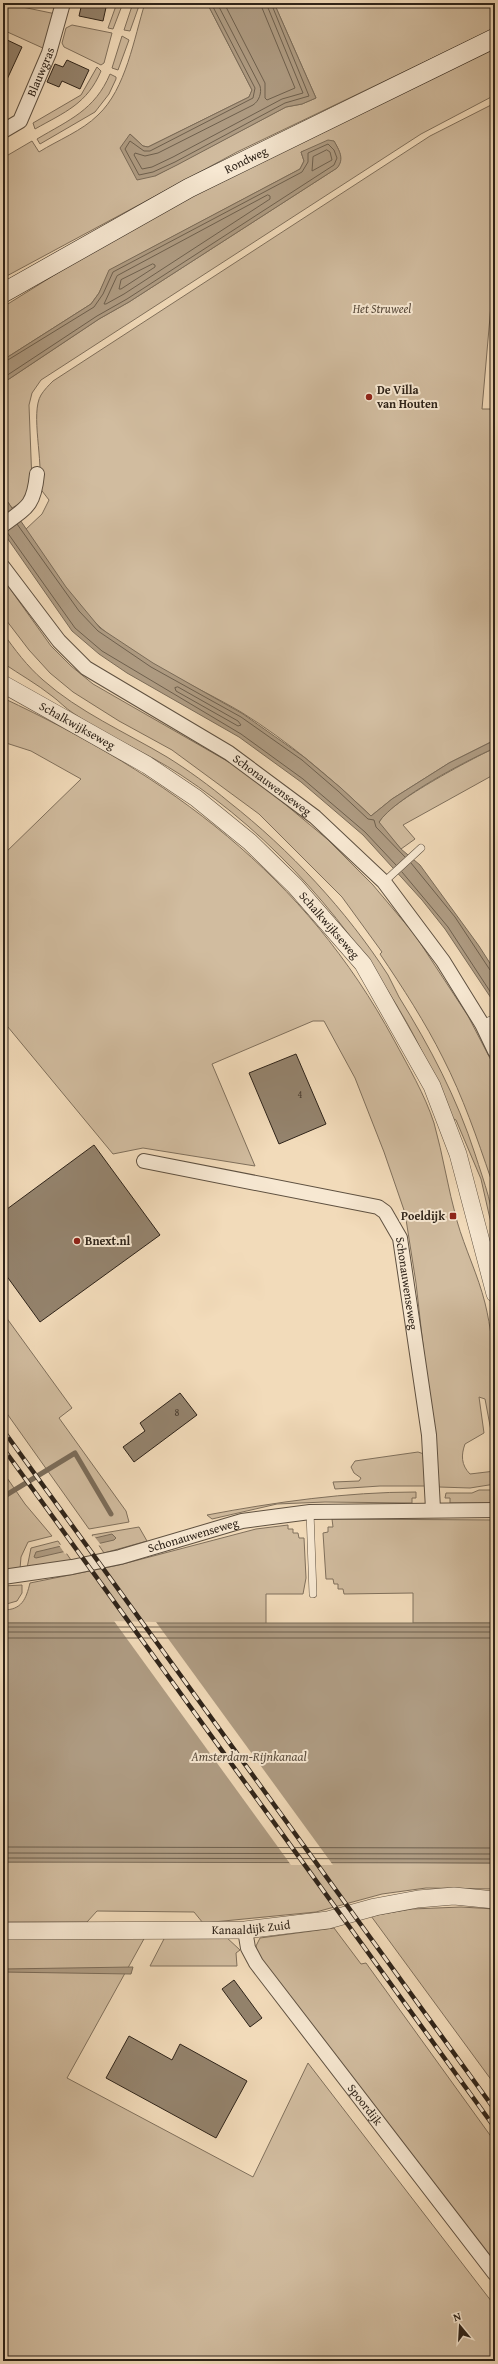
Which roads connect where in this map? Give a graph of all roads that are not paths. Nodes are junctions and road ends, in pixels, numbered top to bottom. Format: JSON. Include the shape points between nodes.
{"nodes":[{"id":1,"x":63,"y":3,"type":"edge"},
{"id":2,"x":495,"y":38,"type":"edge"},
{"id":3,"x":3,"y":131,"type":"edge"},
{"id":4,"x":3,"y":293,"type":"edge"},
{"id":5,"x":37,"y":474,"type":"dead end"},
{"id":6,"x":3,"y":525,"type":"edge"},
{"id":7,"x":3,"y":567,"type":"edge"},
{"id":8,"x":3,"y":684,"type":"edge"},
{"id":9,"x":421,"y":848,"type":"dead end"},
{"id":10,"x":384,"y":882,"type":"junction"},
{"id":11,"x":495,"y":1018,"type":"edge"},
{"id":12,"x":482,"y":1024,"type":"junction"},
{"id":13,"x":495,"y":1051,"type":"edge"},
{"id":14,"x":144,"y":1161,"type":"dead end"},
{"id":15,"x":495,"y":1294,"type":"edge"},
{"id":16,"x":434,"y":1510,"type":"junction"},
{"id":17,"x":495,"y":1510,"type":"edge"},
{"id":18,"x":310,"y":1512,"type":"junction"},
{"id":19,"x":3,"y":1577,"type":"edge"},
{"id":20,"x":313,"y":1594,"type":"dead end"},
{"id":21,"x":495,"y":1900,"type":"edge"},
{"id":22,"x":245,"y":1930,"type":"junction"},
{"id":23,"x":3,"y":1931,"type":"edge"},
{"id":24,"x":495,"y":2274,"type":"edge"}],
"edges":[{"from":1,"to":3,"type":"street","name":"Blauwgras","via":[[49,53],[20,121]]},
{"from":2,"to":4,"type":"main road","name":"Rondweg","via":[[189,188]]},
{"from":5,"to":6,"type":"street","via":[[32,500]]},
{"from":7,"to":10,"type":"street","name":"Schonauwenseweg","via":[[59,641],[86,668],[229,753],[315,817]]},
{"from":8,"to":15,"type":"street","name":"Schalkwijkseweg","via":[[147,766],[196,798],[250,842],[295,886],[363,964],[432,1086],[458,1154]]},
{"from":9,"to":10,"type":"lane"},
{"from":10,"to":12,"type":"street","name":"Schonauwenseweg","via":[[443,961]]},
{"from":11,"to":12,"type":"lane"},
{"from":12,"to":13,"type":"street","name":"Schonauwenseweg"},
{"from":14,"to":16,"type":"street","name":"Schonauwenseweg","via":[[378,1207],[385,1212],[400,1238],[429,1435]]},
{"from":16,"to":17,"type":"street","name":"Schonauwenseweg"},
{"from":16,"to":18,"type":"street","name":"Schonauwenseweg"},
{"from":18,"to":19,"type":"street","name":"Schonauwenseweg","via":[[242,1521],[120,1557]]},
{"from":18,"to":20,"type":"lane"},
{"from":21,"to":22,"type":"street","name":"Kanaaldijk Zuid","via":[[454,1896],[418,1899],[328,1920]]},
{"from":22,"to":23,"type":"street","name":"Kanaaldijk Zuid"},
{"from":22,"to":24,"type":"street","name":"Spoordijk","via":[[248,1948],[256,1963]]}]}
